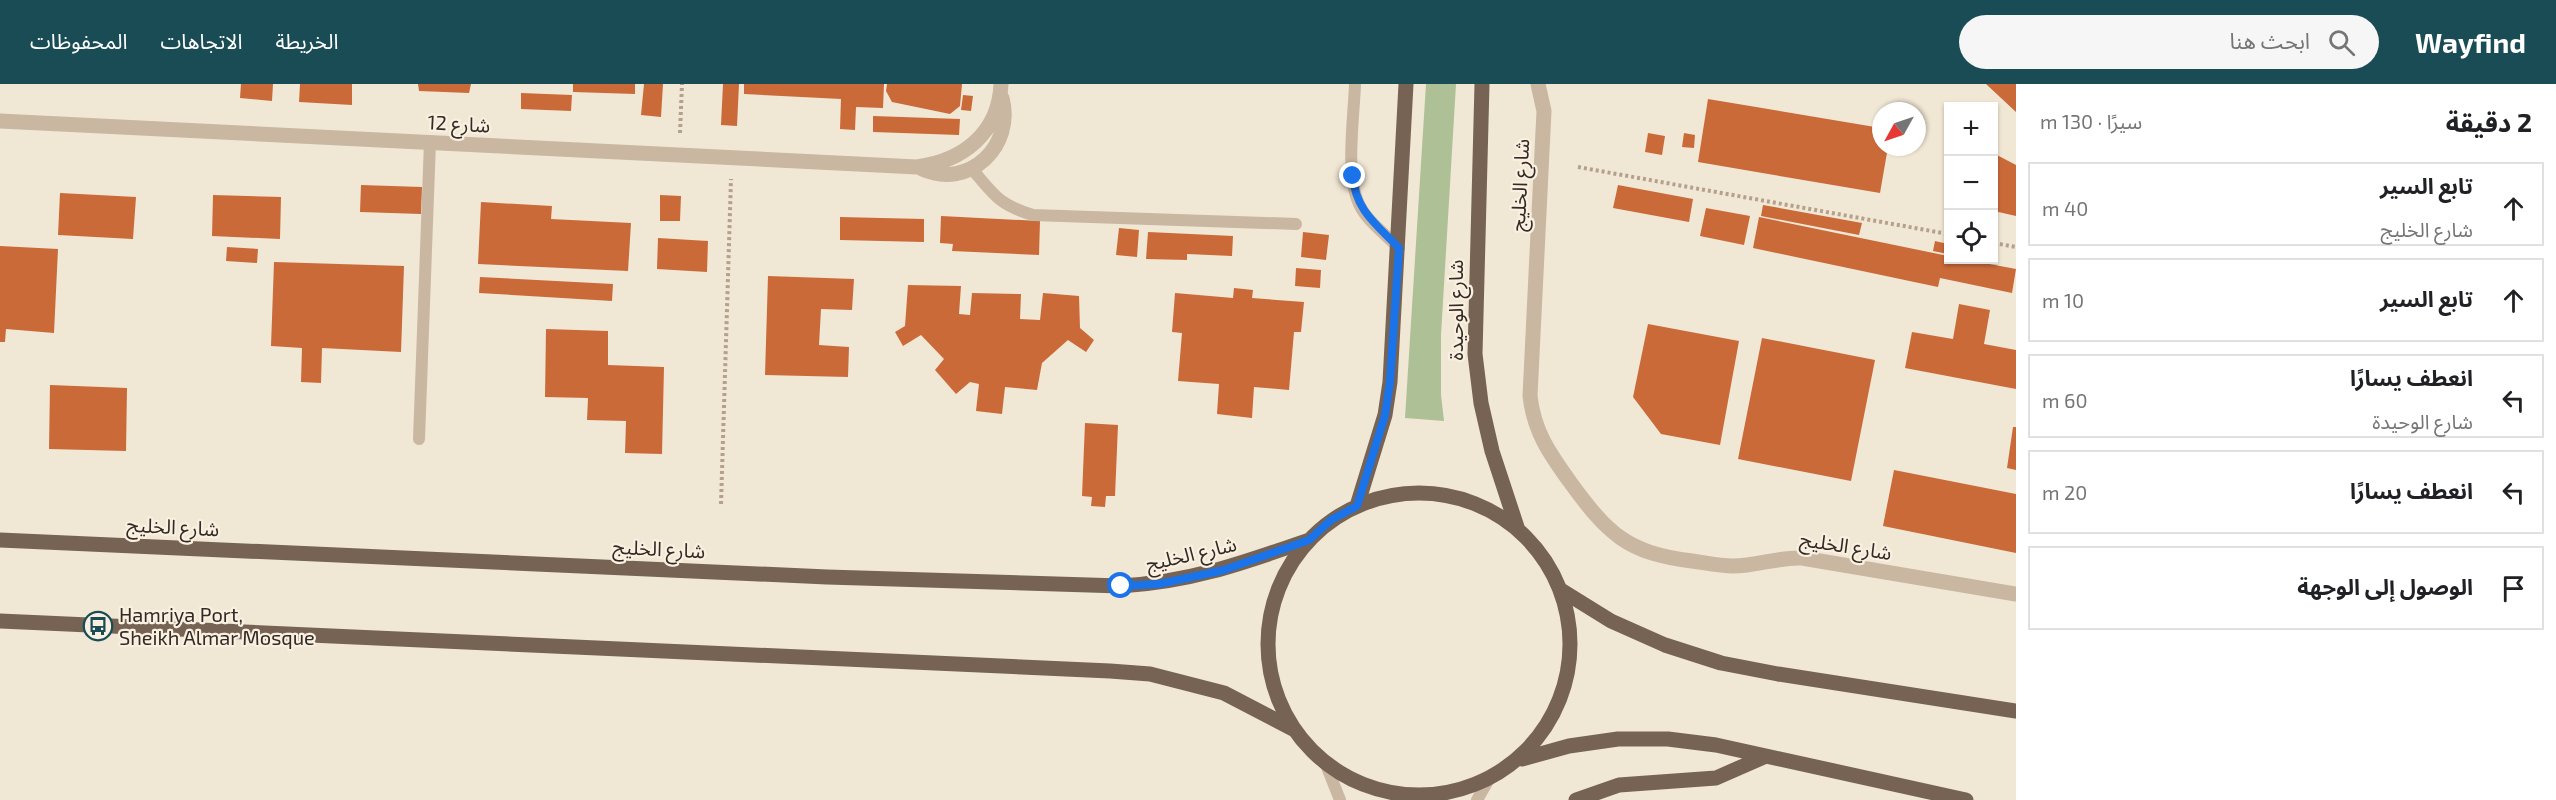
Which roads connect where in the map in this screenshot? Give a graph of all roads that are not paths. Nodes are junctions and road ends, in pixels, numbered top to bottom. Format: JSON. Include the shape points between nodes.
{"nodes":[{"id":1,"x":1355,"y":84,"type":"edge"},
{"id":2,"x":1406,"y":84,"type":"edge"},
{"id":3,"x":1482,"y":84,"type":"edge"},
{"id":4,"x":1538,"y":84,"type":"edge"},
{"id":5,"x":1001,"y":88,"type":"edge"},
{"id":6,"x":0,"y":121,"type":"edge"},
{"id":7,"x":430,"y":142,"type":"junction"},
{"id":8,"x":917,"y":167,"type":"junction"},
{"id":9,"x":972,"y":169,"type":"junction"},
{"id":10,"x":1296,"y":224,"type":"dead end"},
{"id":11,"x":1399,"y":248,"type":"junction"},
{"id":12,"x":419,"y":439,"type":"dead end"},
{"id":13,"x":1357,"y":506,"type":"junction"},
{"id":14,"x":1518,"y":530,"type":"junction"},
{"id":15,"x":0,"y":540,"type":"edge"},
{"id":16,"x":1309,"y":540,"type":"junction"},
{"id":17,"x":1561,"y":590,"type":"junction"},
{"id":18,"x":2016,"y":594,"type":"edge"},
{"id":19,"x":0,"y":621,"type":"edge"},
{"id":20,"x":2016,"y":711,"type":"edge"},
{"id":21,"x":1295,"y":730,"type":"junction"},
{"id":22,"x":1764,"y":757,"type":"junction"},
{"id":23,"x":1522,"y":759,"type":"junction"},
{"id":24,"x":1325,"y":762,"type":"junction"},
{"id":25,"x":1489,"y":779,"type":"junction"},
{"id":26,"x":1340,"y":800,"type":"edge"},
{"id":27,"x":1477,"y":800,"type":"edge"},
{"id":28,"x":1576,"y":800,"type":"edge"},
{"id":29,"x":1966,"y":800,"type":"edge"}],
"edges":[{"from":1,"to":11,"type":"lane","via":[[1354,191],[1360,206]]},
{"from":2,"to":11,"type":"main road"},
{"from":3,"to":14,"type":"main road","name":"شارع الوحيدة","via":[[1474,354],[1492,451]]},
{"from":4,"to":18,"type":"street","name":"شارع الخليج","via":[[1544,111],[1532,411],[1547,450],[1605,527],[1640,550],[1678,560],[1731,566],[1802,558]]},
{"from":5,"to":8,"type":"street","name":"شارع 12","via":[[996,112],[972,145],[946,160]]},
{"from":5,"to":9,"type":"street","name":"شارع 12","via":[[1005,122],[1001,136],[995,150]]},
{"from":6,"to":7,"type":"street","name":"شارع 12"},
{"from":7,"to":8,"type":"street","name":"شارع 12"},
{"from":7,"to":12,"type":"lane"},
{"from":8,"to":9,"type":"street","name":"شارع 12","via":[[944,175]]},
{"from":9,"to":10,"type":"lane","via":[[996,199],[1033,214]]},
{"from":11,"to":13,"type":"main road","via":[[1385,415]]},
{"from":13,"to":14,"type":"main road","via":[[1380,497],[1429,493],[1477,504]]},
{"from":13,"to":16,"type":"main road","via":[[1331,520]]},
{"from":14,"to":17,"type":"main road","via":[[1536,548]]},
{"from":15,"to":16,"type":"main road","name":"شارع الخليج","via":[[827,577],[1121,586],[1159,584],[1224,570]]},
{"from":16,"to":21,"type":"main road","via":[[1290,563],[1277,590],[1269,628],[1271,677],[1280,705]]},
{"from":17,"to":20,"type":"main road","via":[[1611,621],[1720,663]]},
{"from":17,"to":23,"type":"main road","via":[[1570,635],[1566,680],[1549,721]]},
{"from":19,"to":21,"type":"main road","via":[[1150,674],[1224,693]]},
{"from":21,"to":24,"type":"main road"},
{"from":22,"to":23,"type":"main road","via":[[1716,745],[1618,739],[1569,746]]},
{"from":22,"to":28,"type":"main road","via":[[1716,778],[1618,785]]},
{"from":22,"to":29,"type":"main road"},
{"from":23,"to":25,"type":"main road"},
{"from":24,"to":25,"type":"main road","via":[[1362,784],[1404,795],[1448,793]]},
{"from":24,"to":26,"type":"lane"},
{"from":25,"to":27,"type":"lane"}]}
